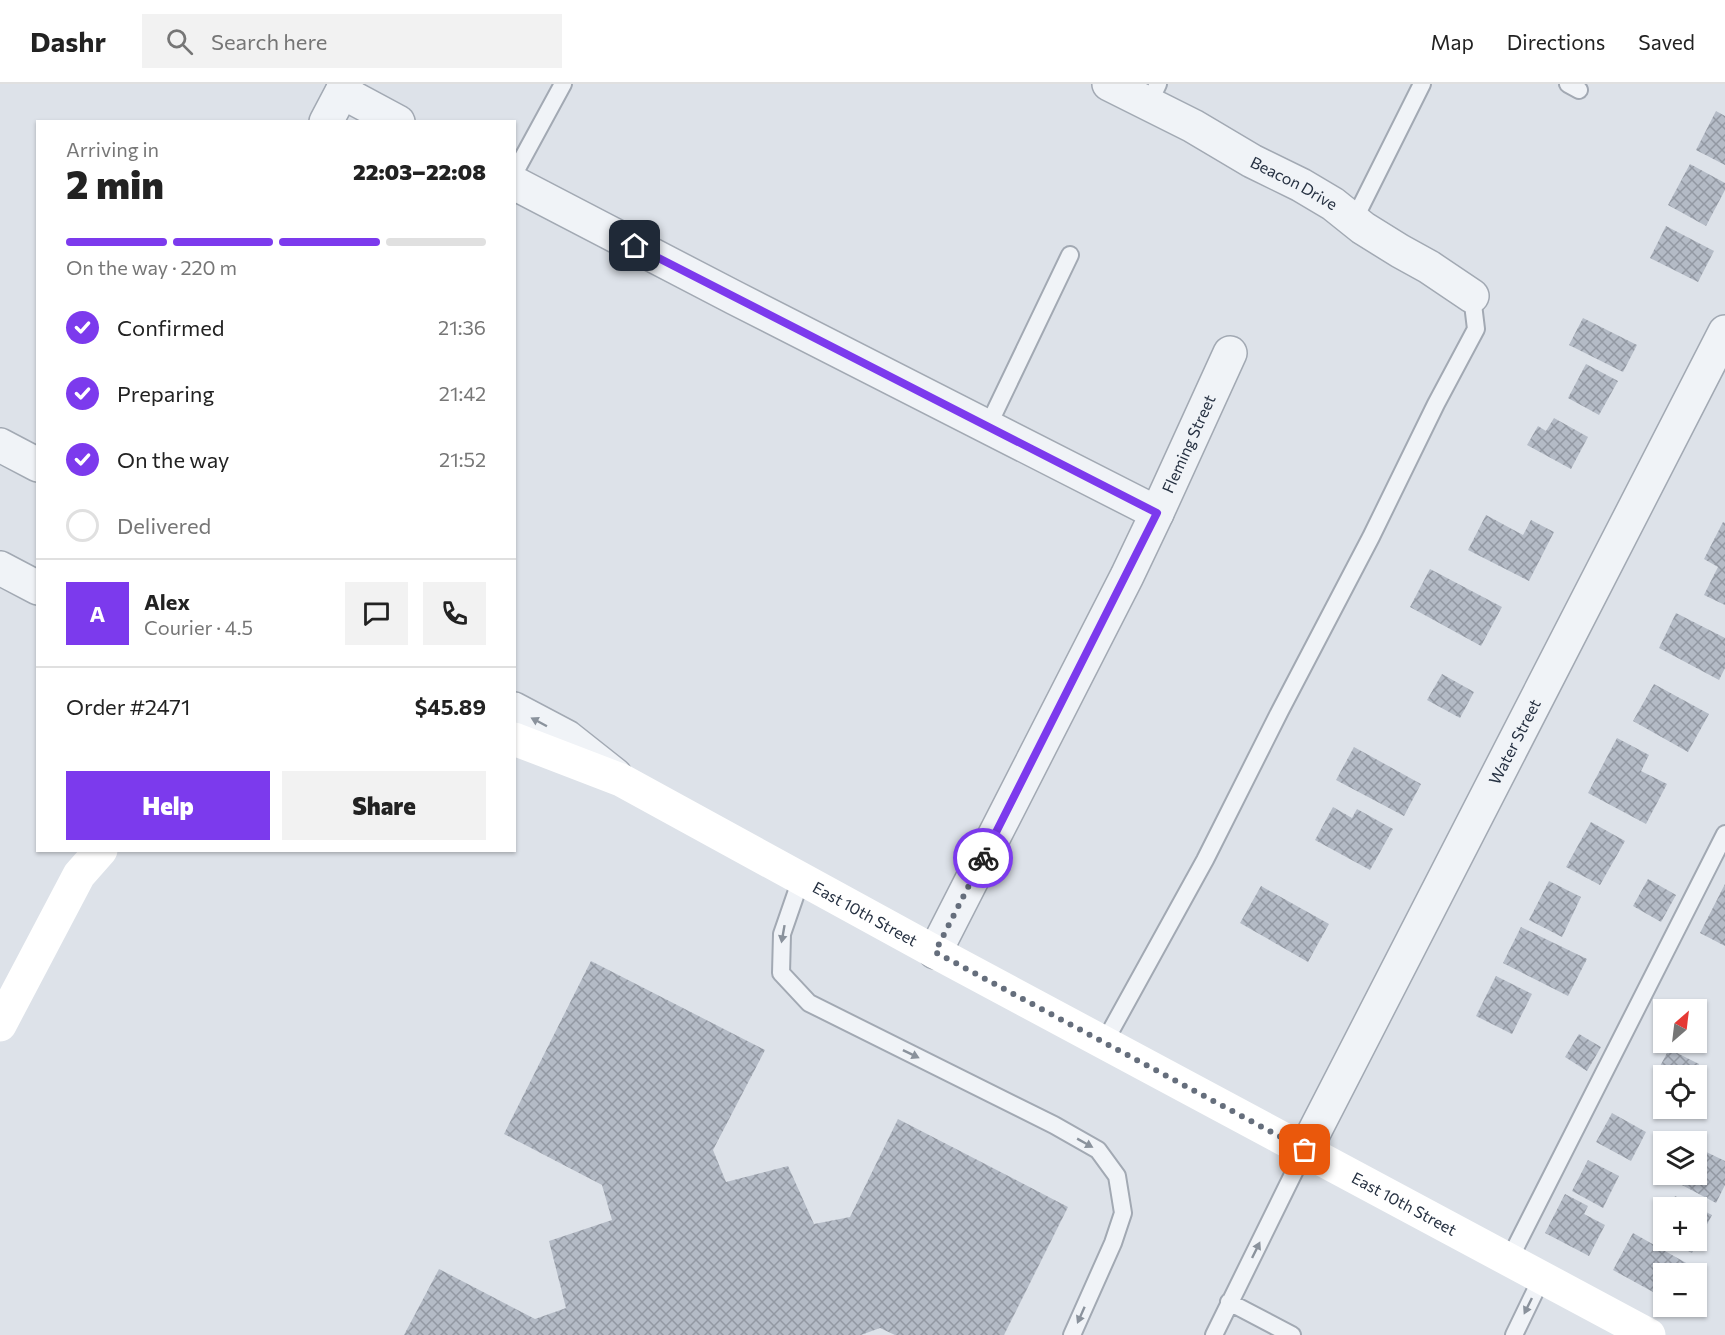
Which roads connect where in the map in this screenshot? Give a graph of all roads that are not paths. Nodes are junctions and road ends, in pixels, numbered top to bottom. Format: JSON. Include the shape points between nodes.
{"nodes":[{"id":1,"x":562,"y":84,"type":"edge"},
{"id":2,"x":1109,"y":84,"type":"edge"},
{"id":3,"x":1422,"y":84,"type":"edge"},
{"id":4,"x":344,"y":88,"type":"edge"},
{"id":5,"x":1154,"y":94,"type":"edge"},
{"id":6,"x":327,"y":120,"type":"edge"},
{"id":7,"x":395,"y":120,"type":"edge"},
{"id":8,"x":516,"y":170,"type":"edge"},
{"id":9,"x":516,"y":184,"type":"edge"},
{"id":10,"x":1354,"y":220,"type":"junction"},
{"id":11,"x":1070,"y":255,"type":"dead end"},
{"id":12,"x":1472,"y":296,"type":"joint"},
{"id":13,"x":1725,"y":332,"type":"edge"},
{"id":14,"x":1230,"y":353,"type":"dead end"},
{"id":15,"x":988,"y":426,"type":"junction"},
{"id":16,"x":0,"y":444,"type":"edge"},
{"id":17,"x":36,"y":464,"type":"edge"},
{"id":18,"x":1157,"y":513,"type":"junction"},
{"id":19,"x":0,"y":568,"type":"edge"},
{"id":20,"x":36,"y":587,"type":"edge"},
{"id":21,"x":516,"y":710,"type":"edge"},
{"id":22,"x":516,"y":740,"type":"edge"},
{"id":23,"x":621,"y":780,"type":"junction"},
{"id":24,"x":1725,"y":834,"type":"edge"},
{"id":25,"x":99,"y":852,"type":"edge"},
{"id":26,"x":801,"y":879,"type":"junction"},
{"id":27,"x":935,"y":952,"type":"junction"},
{"id":28,"x":0,"y":1025,"type":"edge"},
{"id":29,"x":1104,"y":1043,"type":"junction"},
{"id":30,"x":1305,"y":1150,"type":"junction"},
{"id":31,"x":1509,"y":1260,"type":"junction"},
{"id":32,"x":1542,"y":1277,"type":"junction"},
{"id":33,"x":1229,"y":1302,"type":"junction"},
{"id":34,"x":1072,"y":1335,"type":"edge"},
{"id":35,"x":1214,"y":1335,"type":"edge"},
{"id":36,"x":1292,"y":1335,"type":"edge"},
{"id":37,"x":1514,"y":1335,"type":"edge"},
{"id":38,"x":1650,"y":1335,"type":"edge"}],
"edges":[{"from":1,"to":8,"type":"lane"},
{"from":2,"to":5,"type":"street","name":"Beacon Drive"},
{"from":3,"to":10,"type":"lane"},
{"from":4,"to":6,"type":"street"},
{"from":4,"to":7,"type":"street"},
{"from":5,"to":10,"type":"street","name":"Beacon Drive","via":[[1192,126],[1301,185]]},
{"from":9,"to":15,"type":"street"},
{"from":10,"to":12,"type":"street","name":"Beacon Drive"},
{"from":11,"to":15,"type":"lane"},
{"from":12,"to":29,"type":"lane","via":[[1476,329],[1205,860]]},
{"from":13,"to":30,"type":"street","name":"Water Street"},
{"from":14,"to":18,"type":"street","name":"Fleming Street"},
{"from":15,"to":18,"type":"street"},
{"from":16,"to":17,"type":"street"},
{"from":18,"to":27,"type":"street","name":"Fleming Street"},
{"from":19,"to":20,"type":"street"},
{"from":23,"to":21,"type":"street","name":"East 10th Street","one_way":true,"via":[[567,737]]},
{"from":22,"to":23,"type":"main road","name":"East 10th Street"},
{"from":23,"to":26,"type":"main road","name":"East 10th Street"},
{"from":24,"to":31,"type":"lane"},
{"from":25,"to":28,"type":"main road","via":[[79,875]]},
{"from":26,"to":27,"type":"main road","name":"East 10th Street"},
{"from":26,"to":34,"type":"lane","one_way":true,"via":[[782,934],[781,973],[809,1003],[1098,1150],[1117,1176],[1123,1213]]},
{"from":27,"to":29,"type":"main road","name":"East 10th Street"},
{"from":29,"to":30,"type":"main road","name":"East 10th Street"},
{"from":30,"to":31,"type":"main road","name":"East 10th Street"},
{"from":33,"to":30,"type":"lane","one_way":true},
{"from":31,"to":32,"type":"main road","name":"East 10th Street"},
{"from":32,"to":37,"type":"lane","one_way":true},
{"from":32,"to":38,"type":"main road","name":"East 10th Street"},
{"from":33,"to":35,"type":"lane"},
{"from":33,"to":36,"type":"lane"}]}
